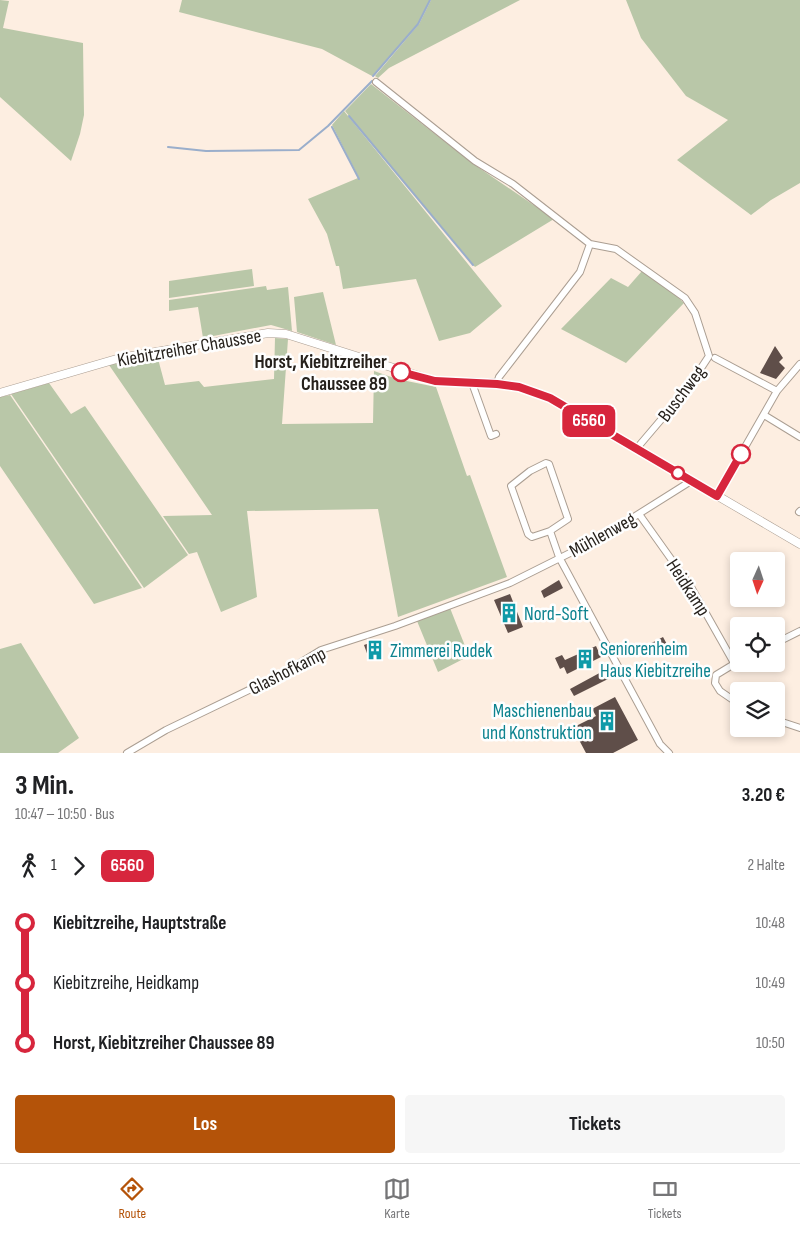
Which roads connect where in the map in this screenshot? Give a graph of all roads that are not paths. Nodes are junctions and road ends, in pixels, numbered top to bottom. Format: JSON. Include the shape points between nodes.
{"nodes":[{"id":1,"x":376,"y":82,"type":"dead end"},
{"id":2,"x":590,"y":244,"type":"junction"},
{"id":3,"x":715,"y":358,"type":"dead end"},
{"id":4,"x":800,"y":364,"type":"edge"},
{"id":5,"x":472,"y":383,"type":"junction"},
{"id":6,"x":497,"y":384,"type":"junction"},
{"id":7,"x":777,"y":391,"type":"junction"},
{"id":8,"x":0,"y":393,"type":"edge"},
{"id":9,"x":764,"y":415,"type":"junction"},
{"id":10,"x":496,"y":434,"type":"dead end"},
{"id":11,"x":799,"y":436,"type":"edge"},
{"id":12,"x":637,"y":448,"type":"junction"},
{"id":13,"x":691,"y":481,"type":"junction"},
{"id":14,"x":717,"y":496,"type":"junction"},
{"id":15,"x":639,"y":514,"type":"junction"},
{"id":16,"x":550,"y":531,"type":"junction"},
{"id":17,"x":800,"y":544,"type":"edge"},
{"id":18,"x":559,"y":557,"type":"junction"},
{"id":19,"x":510,"y":583,"type":"joint"},
{"id":20,"x":800,"y":631,"type":"edge"},
{"id":21,"x":785,"y":638,"type":"edge"},
{"id":22,"x":730,"y":651,"type":"edge"},
{"id":23,"x":730,"y":666,"type":"edge"},
{"id":24,"x":730,"y":698,"type":"edge"},
{"id":25,"x":785,"y":723,"type":"edge"},
{"id":26,"x":800,"y":728,"type":"edge"},
{"id":27,"x":127,"y":753,"type":"edge"},
{"id":28,"x":669,"y":753,"type":"edge"}],
"edges":[{"from":1,"to":2,"type":"street","name":"Buschweg","via":[[476,161],[513,184]]},
{"from":2,"to":6,"type":"street","via":[[580,272],[498,377]]},
{"from":2,"to":12,"type":"street","name":"Buschweg","via":[[616,249],[685,298],[695,313],[709,356],[688,388]]},
{"from":3,"to":7,"type":"street"},
{"from":4,"to":7,"type":"street"},
{"from":5,"to":6,"type":"street","name":"Kiebitzreiher Chaussee"},
{"from":5,"to":8,"type":"street","name":"Kiebitzreiher Chaussee","via":[[435,381],[296,336],[268,333],[120,358]]},
{"from":5,"to":10,"type":"street","via":[[491,436]]},
{"from":6,"to":12,"type":"street","name":"Kiebitzreiher Chaussee","via":[[519,387],[550,398]]},
{"from":7,"to":9,"type":"street"},
{"from":9,"to":11,"type":"street"},
{"from":9,"to":14,"type":"street"},
{"from":12,"to":13,"type":"street","name":"Kiebitzreiher Chaussee"},
{"from":13,"to":14,"type":"street","name":"Kiebitzreiher Chaussee"},
{"from":13,"to":15,"type":"street","name":"Mühlenweg"},
{"from":14,"to":17,"type":"street","name":"Kiebitzreiher Chaussee"},
{"from":15,"to":18,"type":"street","name":"Mühlenweg","via":[[602,538]]},
{"from":15,"to":22,"type":"street","name":"Heidkamp","via":[[691,587]]},
{"from":16,"to":16,"type":"street","via":[[532,537],[528,534],[511,486],[546,463],[568,519]]},
{"from":16,"to":18,"type":"street"},
{"from":18,"to":19,"type":"street","name":"Mühlenweg"},
{"from":18,"to":28,"type":"street","via":[[660,744]]},
{"from":19,"to":27,"type":"street","name":"Glashofkamp","via":[[320,650],[282,674],[166,730]]},
{"from":20,"to":21,"type":"street"},
{"from":23,"to":24,"type":"street","via":[[716,675],[715,683],[720,692]]},
{"from":25,"to":26,"type":"street"}]}
